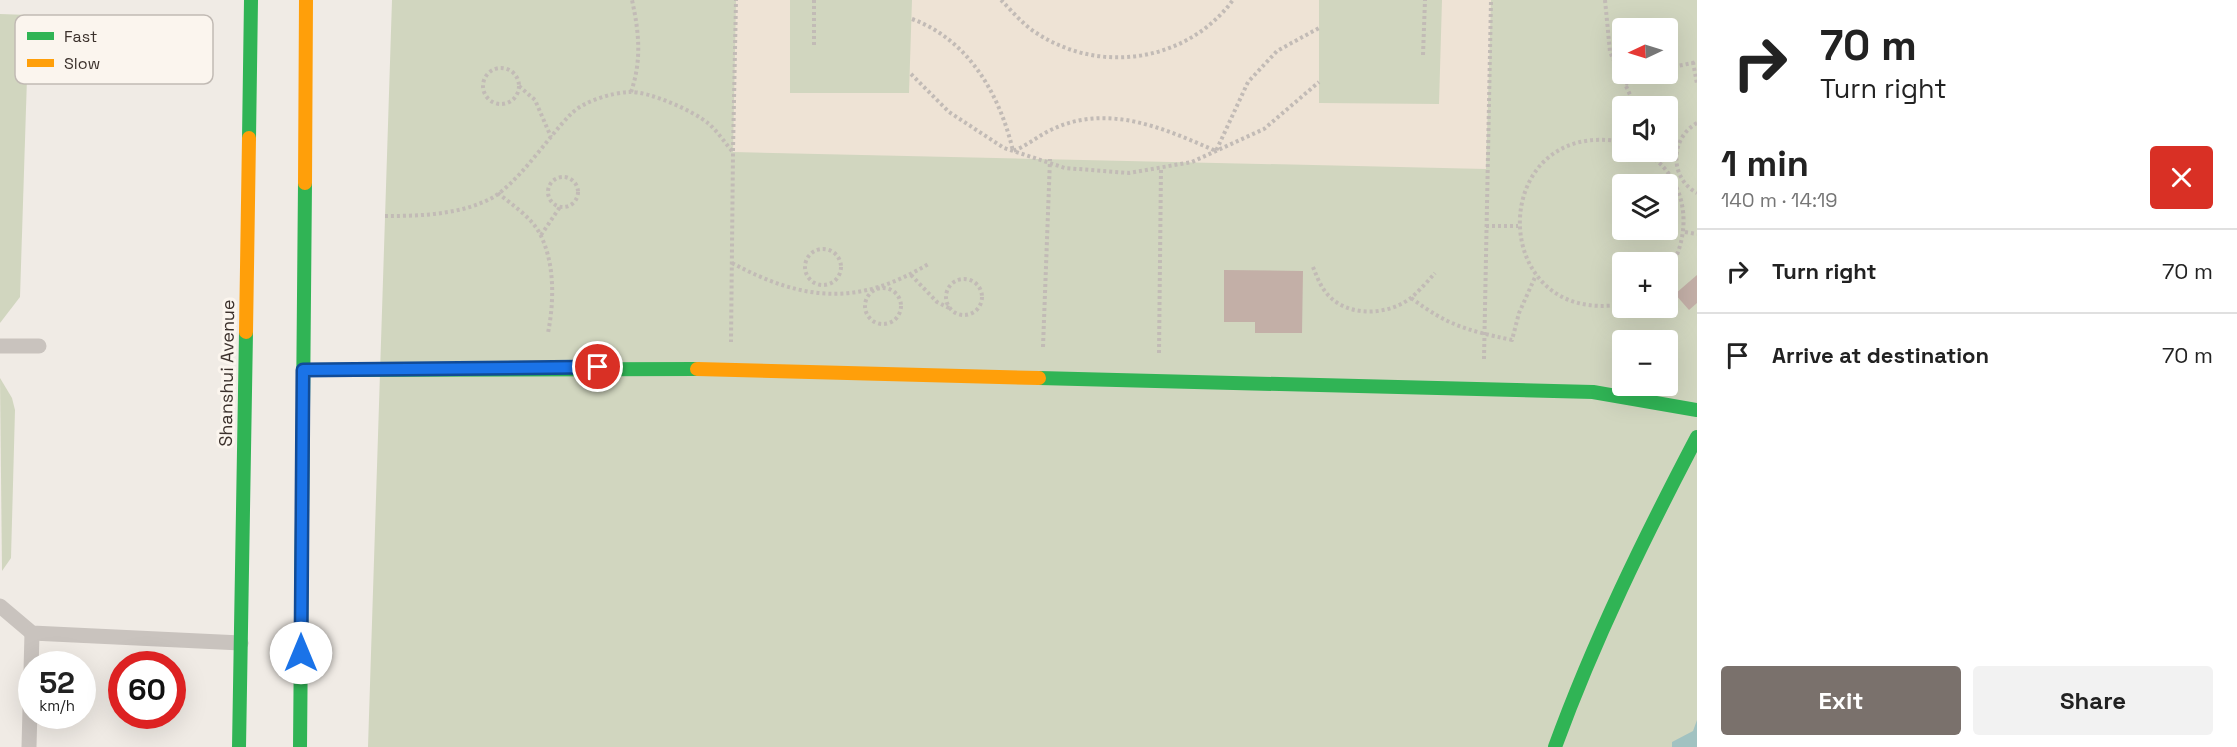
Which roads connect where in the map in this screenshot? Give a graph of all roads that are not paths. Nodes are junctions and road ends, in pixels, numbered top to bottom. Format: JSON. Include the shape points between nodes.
{"nodes":[{"id":1,"x":251,"y":0,"type":"edge"},
{"id":2,"x":306,"y":0,"type":"edge"},
{"id":3,"x":0,"y":346,"type":"edge"},
{"id":4,"x":39,"y":346,"type":"dead end"},
{"id":5,"x":303,"y":370,"type":"junction"},
{"id":6,"x":1697,"y":410,"type":"edge"},
{"id":7,"x":1697,"y":437,"type":"edge"},
{"id":8,"x":1682,"y":498,"type":"dead end"},
{"id":9,"x":0,"y":606,"type":"edge"},
{"id":10,"x":32,"y":633,"type":"junction"},
{"id":11,"x":241,"y":643,"type":"junction"},
{"id":12,"x":29,"y":747,"type":"edge"},
{"id":13,"x":239,"y":747,"type":"edge"},
{"id":14,"x":300,"y":747,"type":"edge"},
{"id":15,"x":1555,"y":747,"type":"edge"},
{"id":16,"x":1569,"y":747,"type":"edge"}],
"edges":[{"from":1,"to":11,"type":"street","name":"Shanshui Avenue"},
{"from":2,"to":5,"type":"street"},
{"from":3,"to":4,"type":"lane"},
{"from":5,"to":6,"type":"street","via":[[608,367],[1593,392]]},
{"from":5,"to":14,"type":"street"},
{"from":7,"to":15,"type":"street","via":[[1649,527],[1579,676]]},
{"from":8,"to":16,"type":"street","via":[[1636,586],[1589,691]]},
{"from":9,"to":10,"type":"lane"},
{"from":10,"to":11,"type":"lane"},
{"from":10,"to":12,"type":"lane"},
{"from":11,"to":13,"type":"street","name":"Shanshui Avenue"}]}
